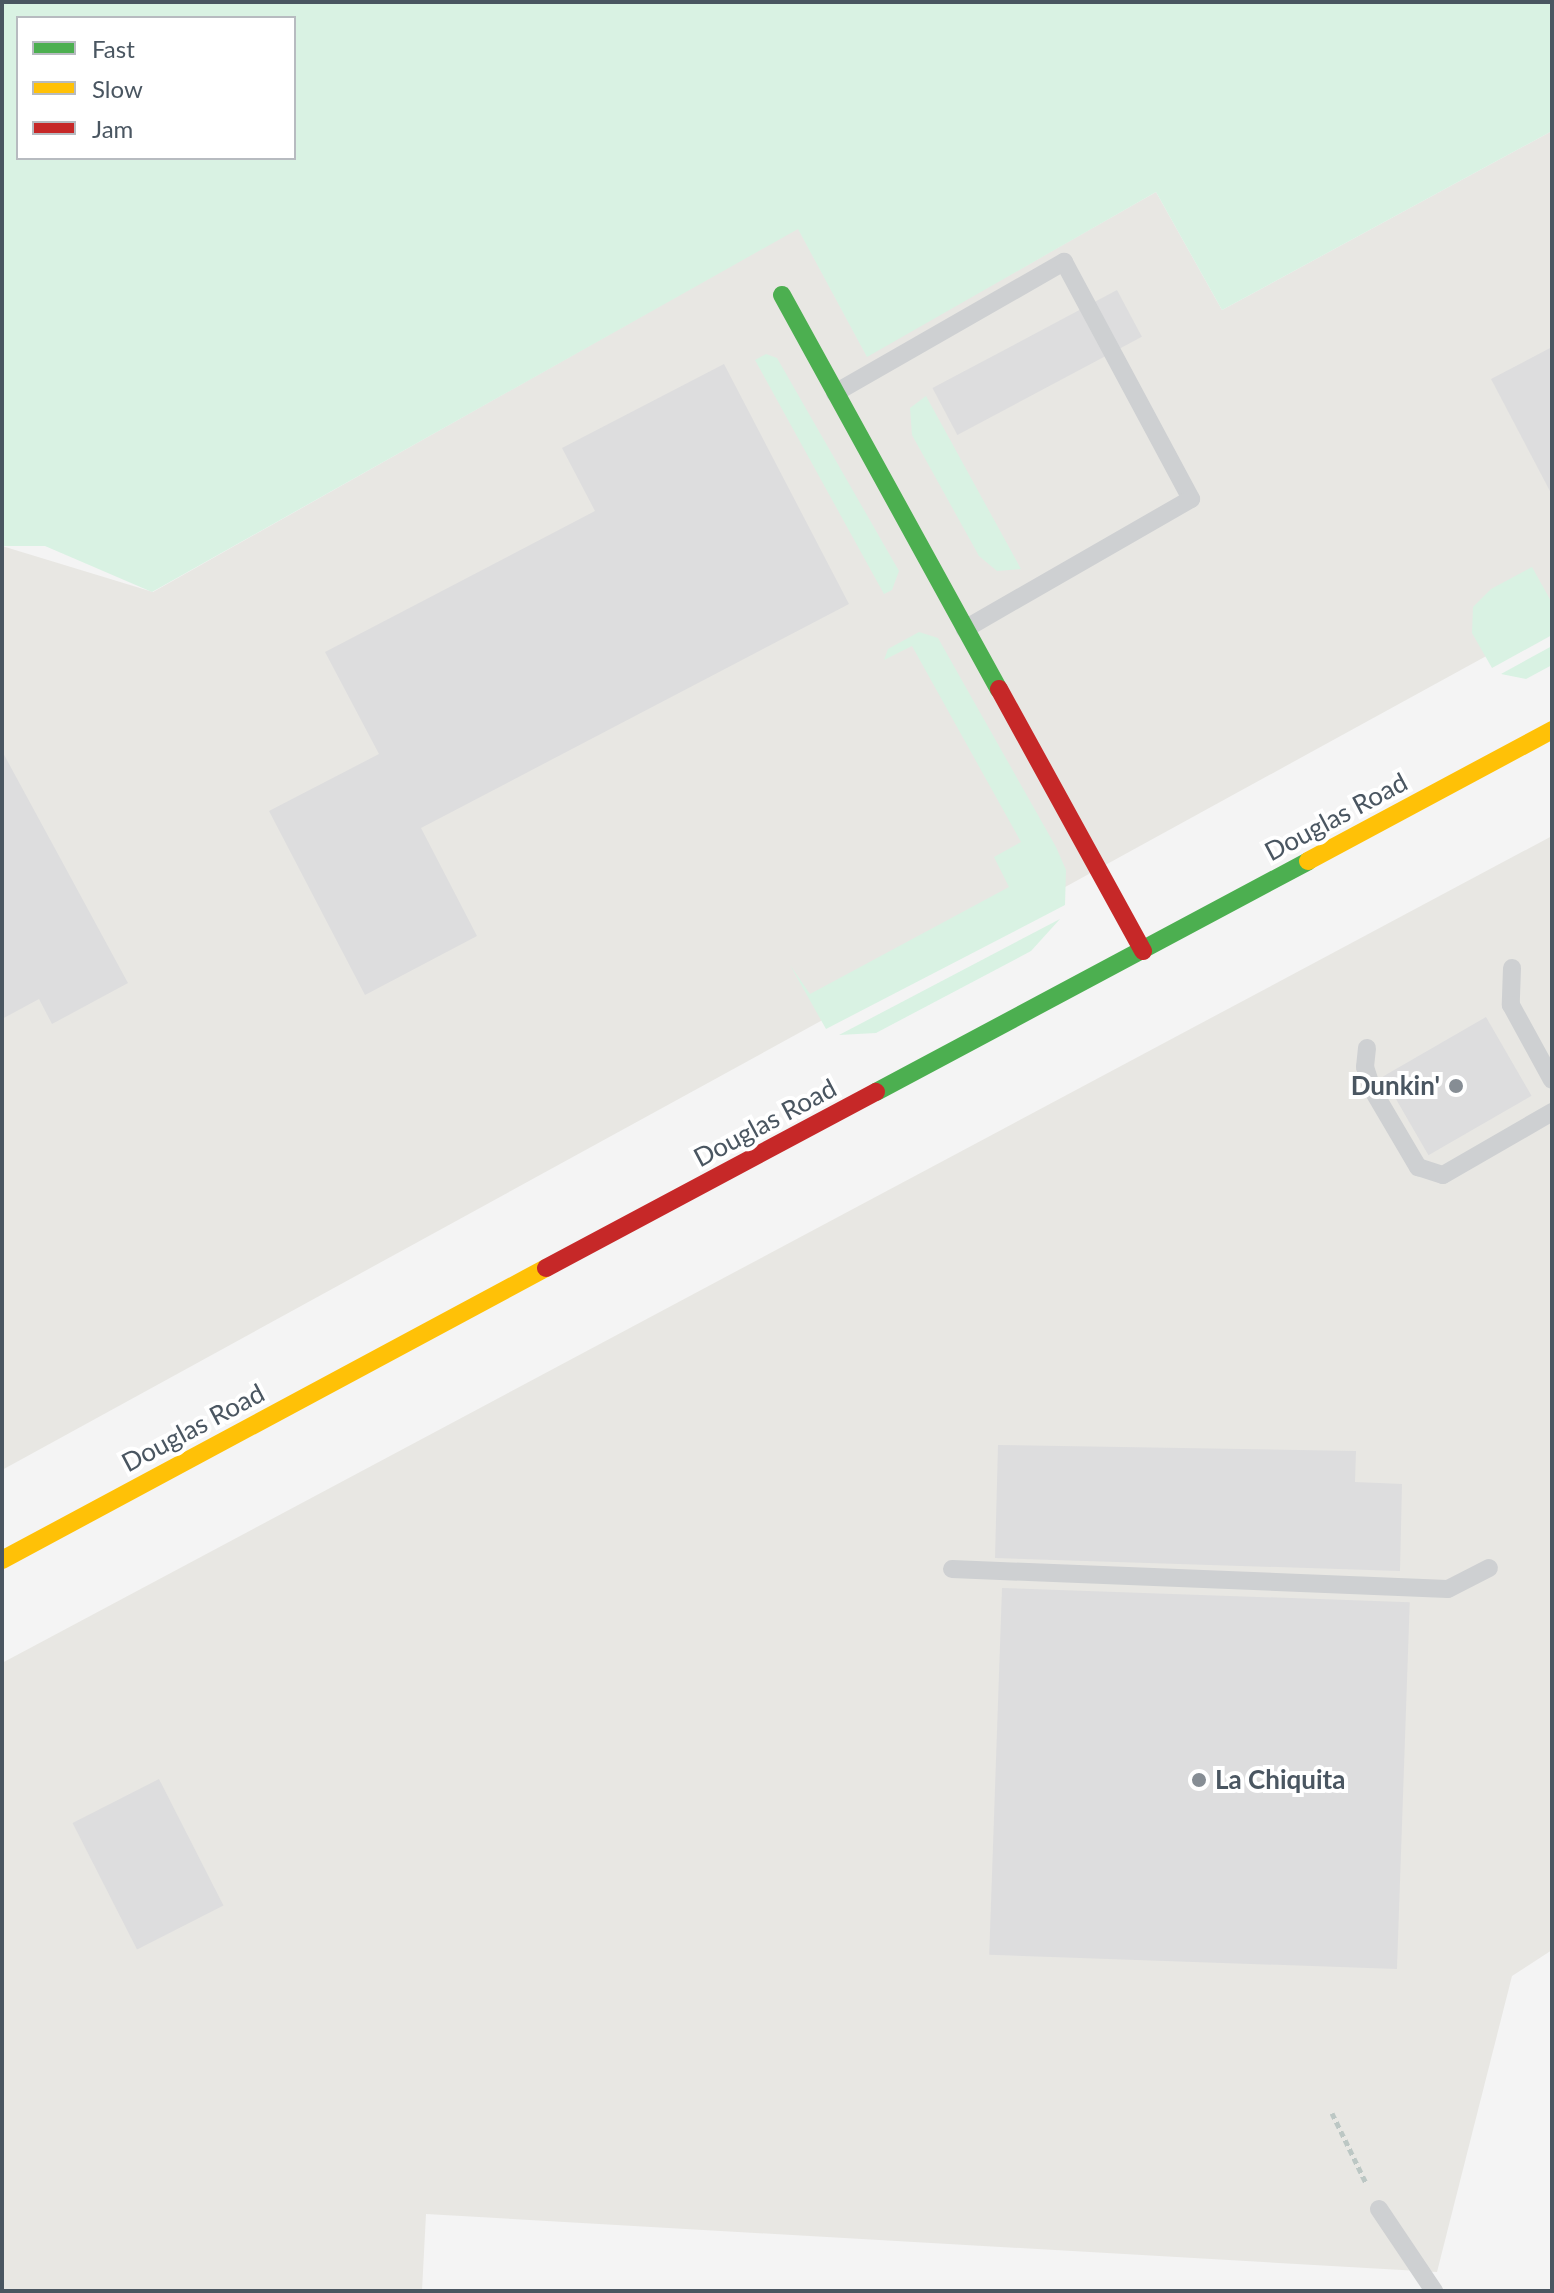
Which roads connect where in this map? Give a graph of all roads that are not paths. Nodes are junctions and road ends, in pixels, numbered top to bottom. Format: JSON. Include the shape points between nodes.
{"nodes":[{"id":1,"x":782,"y":295,"type":"dead end"},
{"id":2,"x":835,"y":393,"type":"junction"},
{"id":3,"x":965,"y":629,"type":"junction"},
{"id":4,"x":1552,"y":730,"type":"edge"},
{"id":5,"x":1143,"y":951,"type":"junction"},
{"id":6,"x":1512,"y":968,"type":"dead end"},
{"id":7,"x":1367,"y":1048,"type":"dead end"},
{"id":8,"x":1552,"y":1080,"type":"edge"},
{"id":9,"x":1552,"y":1112,"type":"edge"},
{"id":10,"x":2,"y":1560,"type":"edge"},
{"id":11,"x":1489,"y":1568,"type":"dead end"},
{"id":12,"x":952,"y":1569,"type":"dead end"},
{"id":13,"x":1379,"y":2209,"type":"road end"},
{"id":14,"x":1434,"y":2291,"type":"edge"}],
"edges":[{"from":1,"to":2,"type":"street"},
{"from":2,"to":3,"type":"street"},
{"from":2,"to":3,"type":"lane","via":[[1064,262],[1191,499]]},
{"from":3,"to":5,"type":"street"},
{"from":4,"to":5,"type":"street","name":"Douglas Road"},
{"from":5,"to":10,"type":"street","name":"Douglas Road"},
{"from":6,"to":8,"type":"lane","via":[[1511,1005]]},
{"from":7,"to":9,"type":"lane","via":[[1365,1067],[1372,1089],[1418,1167],[1443,1175]]},
{"from":11,"to":12,"type":"lane","via":[[1448,1589]]},
{"from":13,"to":14,"type":"lane"}]}
